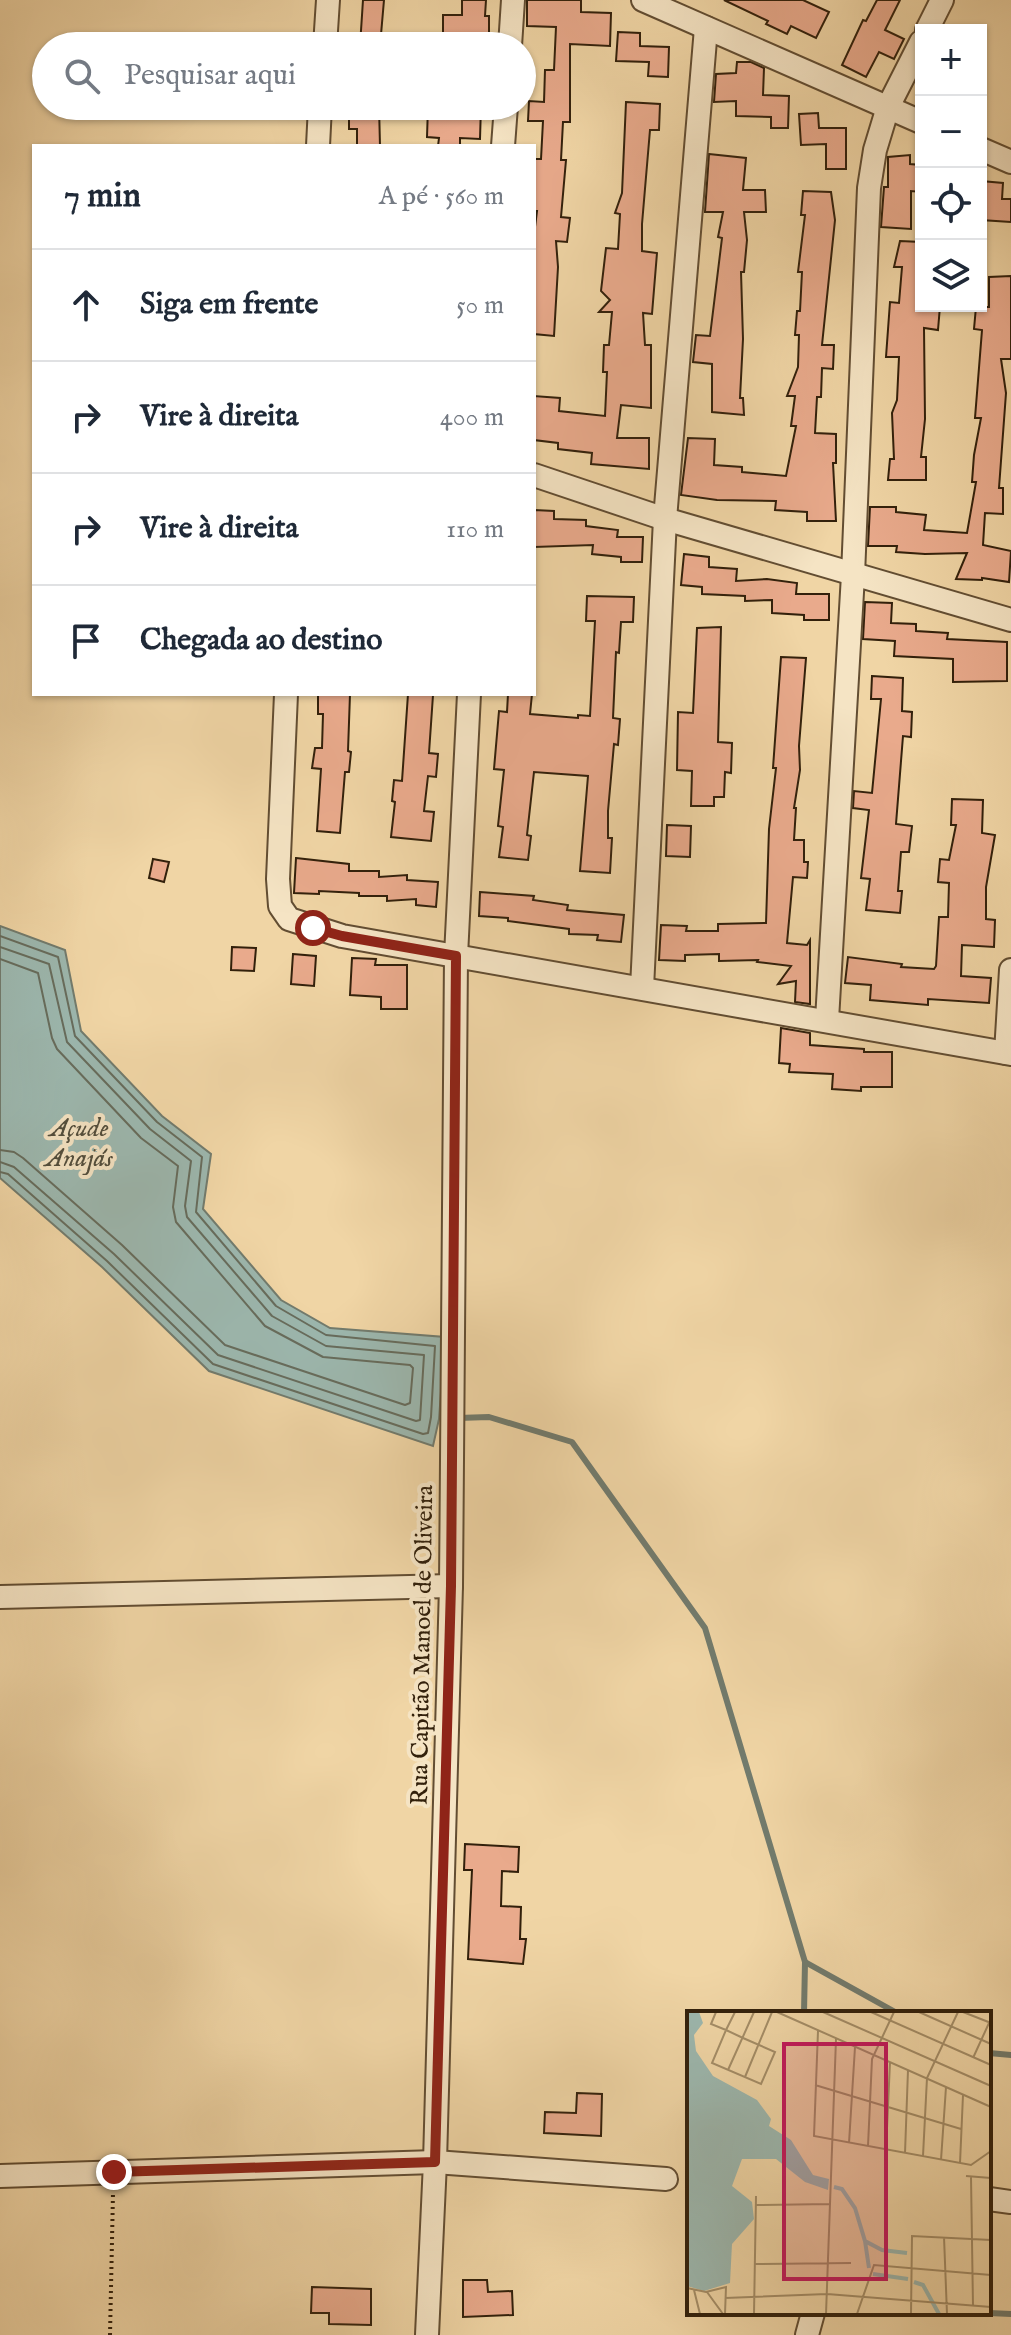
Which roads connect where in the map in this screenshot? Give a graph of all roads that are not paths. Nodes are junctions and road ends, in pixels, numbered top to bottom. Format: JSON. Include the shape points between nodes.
{"nodes":[{"id":1,"x":328,"y":0,"type":"edge"},
{"id":2,"x":513,"y":0,"type":"edge"},
{"id":3,"x":643,"y":0,"type":"edge"},
{"id":4,"x":942,"y":0,"type":"edge"},
{"id":5,"x":930,"y":24,"type":"edge"},
{"id":6,"x":706,"y":28,"type":"junction"},
{"id":7,"x":326,"y":32,"type":"edge"},
{"id":8,"x":511,"y":32,"type":"edge"},
{"id":9,"x":915,"y":54,"type":"edge"},
{"id":10,"x":888,"y":107,"type":"junction"},
{"id":11,"x":915,"y":119,"type":"edge"},
{"id":12,"x":319,"y":120,"type":"edge"},
{"id":13,"x":505,"y":120,"type":"edge"},
{"id":14,"x":318,"y":144,"type":"edge"},
{"id":15,"x":503,"y":144,"type":"edge"},
{"id":16,"x":987,"y":152,"type":"edge"},
{"id":17,"x":1011,"y":162,"type":"edge"},
{"id":18,"x":536,"y":476,"type":"edge"},
{"id":19,"x":665,"y":519,"type":"junction"},
{"id":20,"x":853,"y":575,"type":"junction"},
{"id":21,"x":1011,"y":620,"type":"edge"},
{"id":22,"x":286,"y":696,"type":"edge"},
{"id":23,"x":469,"y":696,"type":"edge"},
{"id":24,"x":456,"y":956,"type":"junction"},
{"id":25,"x":1011,"y":970,"type":"edge"},
{"id":26,"x":642,"y":988,"type":"junction"},
{"id":27,"x":827,"y":1020,"type":"junction"},
{"id":28,"x":1008,"y":1054,"type":"edge"},
{"id":29,"x":451,"y":1586,"type":"junction"},
{"id":30,"x":0,"y":1597,"type":"edge"},
{"id":31,"x":435,"y":2162,"type":"junction"},
{"id":32,"x":0,"y":2176,"type":"edge"},
{"id":33,"x":666,"y":2179,"type":"dead end"},
{"id":34,"x":991,"y":2199,"type":"edge"},
{"id":35,"x":1011,"y":2202,"type":"edge"},
{"id":36,"x":812,"y":2315,"type":"edge"},
{"id":37,"x":427,"y":2335,"type":"edge"},
{"id":38,"x":807,"y":2335,"type":"edge"}],
"edges":[{"from":1,"to":7,"type":"street"},
{"from":2,"to":8,"type":"street"},
{"from":3,"to":6,"type":"street"},
{"from":4,"to":5,"type":"street"},
{"from":6,"to":10,"type":"street"},
{"from":6,"to":19,"type":"street"},
{"from":9,"to":10,"type":"street"},
{"from":10,"to":11,"type":"street"},
{"from":10,"to":20,"type":"street","via":[[869,188]]},
{"from":12,"to":14,"type":"street"},
{"from":13,"to":15,"type":"street"},
{"from":16,"to":17,"type":"street"},
{"from":18,"to":19,"type":"street"},
{"from":19,"to":20,"type":"street"},
{"from":19,"to":26,"type":"street"},
{"from":20,"to":21,"type":"street"},
{"from":20,"to":27,"type":"street"},
{"from":22,"to":24,"type":"street","via":[[280,906],[289,919],[313,928]]},
{"from":23,"to":24,"type":"street","name":"Rua Capitão Manoel de Oliveira"},
{"from":24,"to":26,"type":"street"},
{"from":24,"to":29,"type":"street","name":"Rua Capitão Manoel de Oliveira"},
{"from":25,"to":28,"type":"street"},
{"from":26,"to":27,"type":"street"},
{"from":27,"to":28,"type":"street"},
{"from":29,"to":30,"type":"street"},
{"from":29,"to":31,"type":"street","name":"Rua Capitão Manoel de Oliveira"},
{"from":31,"to":32,"type":"street"},
{"from":31,"to":33,"type":"street"},
{"from":31,"to":37,"type":"street","name":"Rua Capitão Manoel de Oliveira"},
{"from":34,"to":35,"type":"street"},
{"from":36,"to":38,"type":"street"}]}
